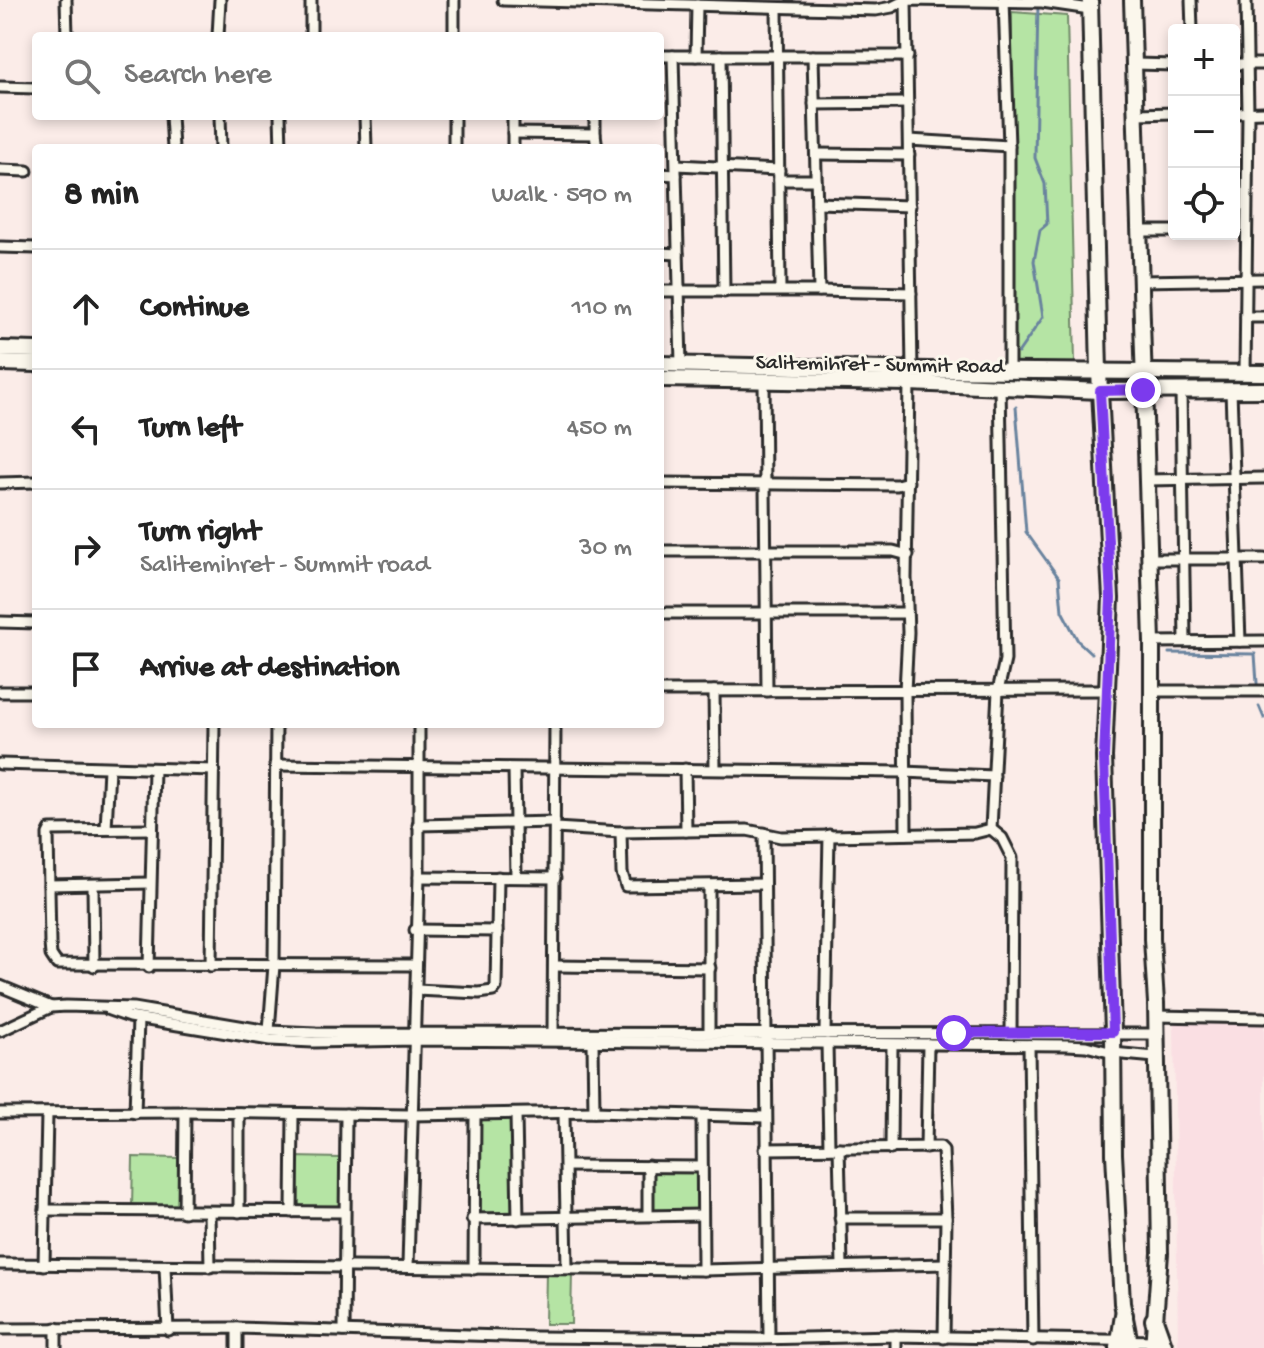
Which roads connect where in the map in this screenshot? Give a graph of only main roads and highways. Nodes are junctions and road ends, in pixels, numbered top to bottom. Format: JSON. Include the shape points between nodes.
{"nodes":[{"id":1,"x":1132,"y":0,"type":"edge"},
{"id":2,"x":1090,"y":5,"type":"edge"},
{"id":3,"x":0,"y":349,"type":"edge"},
{"id":4,"x":32,"y":350,"type":"edge"},
{"id":5,"x":0,"y":363,"type":"edge"},
{"id":6,"x":32,"y":364,"type":"edge"},
{"id":7,"x":664,"y":364,"type":"edge"},
{"id":8,"x":1099,"y":372,"type":"junction"},
{"id":9,"x":1142,"y":373,"type":"junction"},
{"id":10,"x":1264,"y":373,"type":"edge"},
{"id":11,"x":910,"y":377,"type":"junction"},
{"id":12,"x":664,"y":379,"type":"edge"},
{"id":13,"x":1143,"y":390,"type":"junction"},
{"id":14,"x":1264,"y":390,"type":"edge"},
{"id":15,"x":1100,"y":391,"type":"junction"},
{"id":16,"x":1124,"y":1315,"type":"joint"},
{"id":17,"x":1154,"y":1320,"type":"joint"},
{"id":18,"x":1124,"y":1344,"type":"edge"},
{"id":19,"x":1158,"y":1345,"type":"edge"}],
"edges":[{"from":1,"to":9,"type":"main road"},
{"from":2,"to":8,"type":"main road"},
{"from":3,"to":4,"type":"main road"},
{"from":5,"to":6,"type":"main road"},
{"from":7,"to":11,"type":"main road"},
{"from":8,"to":9,"type":"main road","name":"Salitemihret - Summit Road"},
{"from":8,"to":11,"type":"main road","name":"Salitemihret - Summit Road","via":[[928,370]]},
{"from":8,"to":15,"type":"main road"},
{"from":9,"to":10,"type":"main road","name":"Salitemihret - Summit Road"},
{"from":9,"to":13,"type":"main road"},
{"from":11,"to":12,"type":"main road","name":"Salitemihret - Summit Road"},
{"from":11,"to":15,"type":"main road","name":"Salitemihret - Summit Road"},
{"from":13,"to":14,"type":"main road"},
{"from":13,"to":15,"type":"main road"},
{"from":13,"to":17,"type":"main road","via":[[1152,642],[1160,1253]]},
{"from":15,"to":16,"type":"main road","via":[[1111,598],[1104,757],[1114,1154]]},
{"from":16,"to":18,"type":"highway"},
{"from":17,"to":19,"type":"highway"}]}
